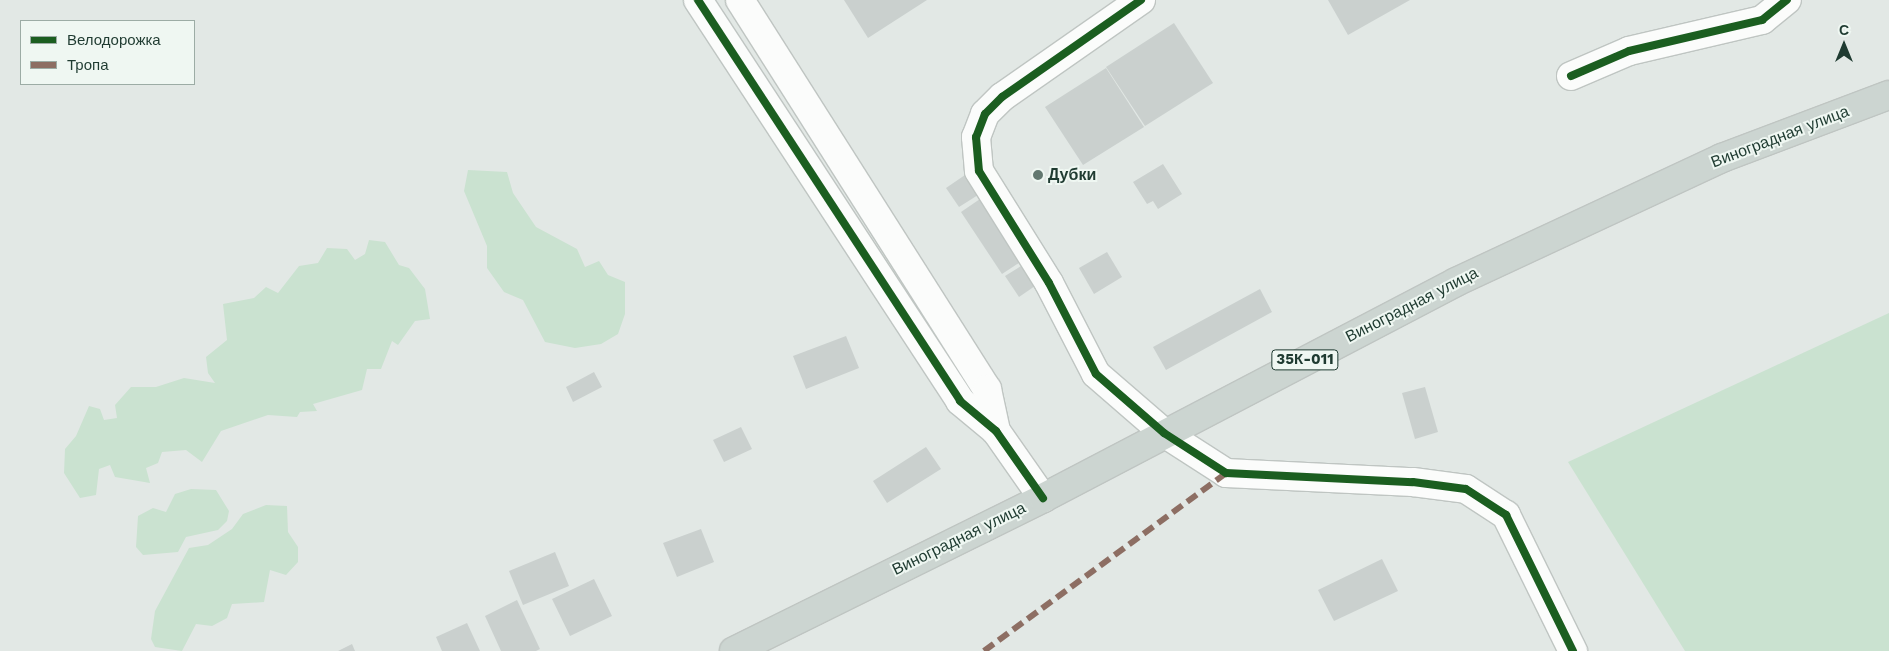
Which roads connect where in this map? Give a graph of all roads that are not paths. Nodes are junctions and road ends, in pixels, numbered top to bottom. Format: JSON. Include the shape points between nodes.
{"nodes":[{"id":1,"x":698,"y":0,"type":"edge"},
{"id":2,"x":740,"y":0,"type":"edge"},
{"id":3,"x":1141,"y":0,"type":"edge"},
{"id":4,"x":1787,"y":0,"type":"edge"},
{"id":5,"x":1571,"y":76,"type":"dead end"},
{"id":6,"x":1889,"y":95,"type":"edge"},
{"id":7,"x":996,"y":431,"type":"junction"},
{"id":8,"x":1164,"y":433,"type":"junction"},
{"id":9,"x":1043,"y":498,"type":"junction"},
{"id":10,"x":734,"y":651,"type":"edge"},
{"id":11,"x":1573,"y":651,"type":"edge"}],
"edges":[{"from":1,"to":7,"type":"street","via":[[960,401]]},
{"from":2,"to":7,"type":"street","via":[[987,389]]},
{"from":3,"to":8,"type":"street","via":[[1002,97],[985,114],[976,137],[978,171],[1049,283],[1096,374]]},
{"from":4,"to":5,"type":"street","via":[[1762,20],[1629,51]]},
{"from":6,"to":8,"type":"main road","name":"Виноградная улица","number":"35К-011","via":[[1722,158],[1456,282]]},
{"from":7,"to":9,"type":"street"},
{"from":8,"to":9,"type":"main road","name":"Виноградная улица","number":"35К-011"},
{"from":8,"to":11,"type":"street","via":[[1226,473],[1413,482],[1466,489],[1506,515]]},
{"from":9,"to":10,"type":"main road","name":"Виноградная улица","number":"35К-011"}]}
